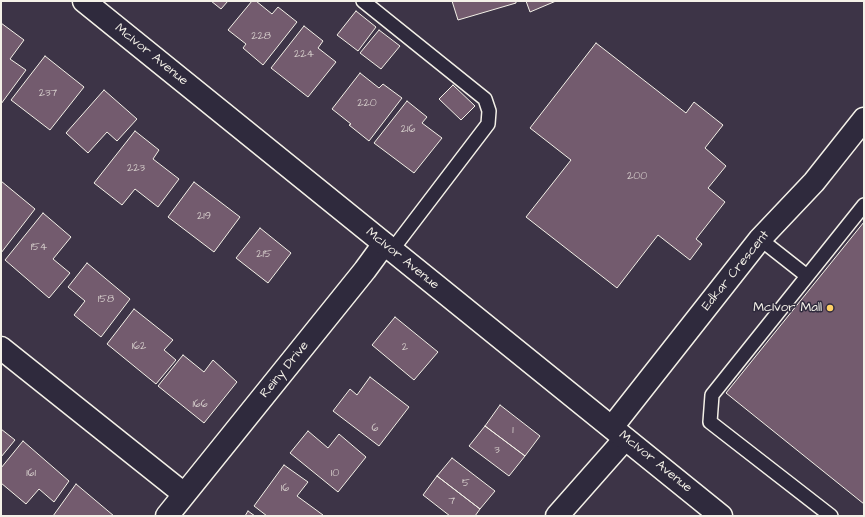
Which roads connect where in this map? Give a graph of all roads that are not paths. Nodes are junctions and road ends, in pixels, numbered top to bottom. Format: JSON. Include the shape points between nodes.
{"nodes":[{"id":1,"x":363,"y":1,"type":"edge"},
{"id":2,"x":96,"y":5,"type":"edge"},
{"id":3,"x":864,"y":119,"type":"edge"},
{"id":4,"x":864,"y":205,"type":"edge"},
{"id":5,"x":760,"y":239,"type":"junction"},
{"id":6,"x":388,"y":247,"type":"junction"},
{"id":7,"x":807,"y":276,"type":"junction"},
{"id":8,"x":1,"y":348,"type":"edge"},
{"id":9,"x":619,"y":433,"type":"junction"},
{"id":10,"x":184,"y":494,"type":"junction"},
{"id":11,"x":167,"y":516,"type":"edge"},
{"id":12,"x":556,"y":516,"type":"edge"},
{"id":13,"x":721,"y":516,"type":"edge"},
{"id":14,"x":832,"y":516,"type":"edge"}],
"edges":[{"from":1,"to":6,"type":"lane","via":[[485,99],[489,111],[488,124]]},
{"from":2,"to":6,"type":"street","name":"McIvor Avenue"},
{"from":3,"to":5,"type":"street","name":"Edkar Crescent","via":[[814,182]]},
{"from":4,"to":7,"type":"lane"},
{"from":5,"to":7,"type":"lane"},
{"from":5,"to":9,"type":"street","name":"Edkar Crescent"},
{"from":6,"to":9,"type":"street","name":"McIvor Avenue"},
{"from":6,"to":10,"type":"street","name":"Reiny Drive","via":[[365,270]]},
{"from":7,"to":14,"type":"lane","via":[[712,395],[710,422]]},
{"from":8,"to":10,"type":"street"},
{"from":9,"to":12,"type":"street","name":"Edkar Crescent"},
{"from":9,"to":13,"type":"street","name":"McIvor Avenue"},
{"from":10,"to":11,"type":"street","name":"Reiny Drive"}]}
